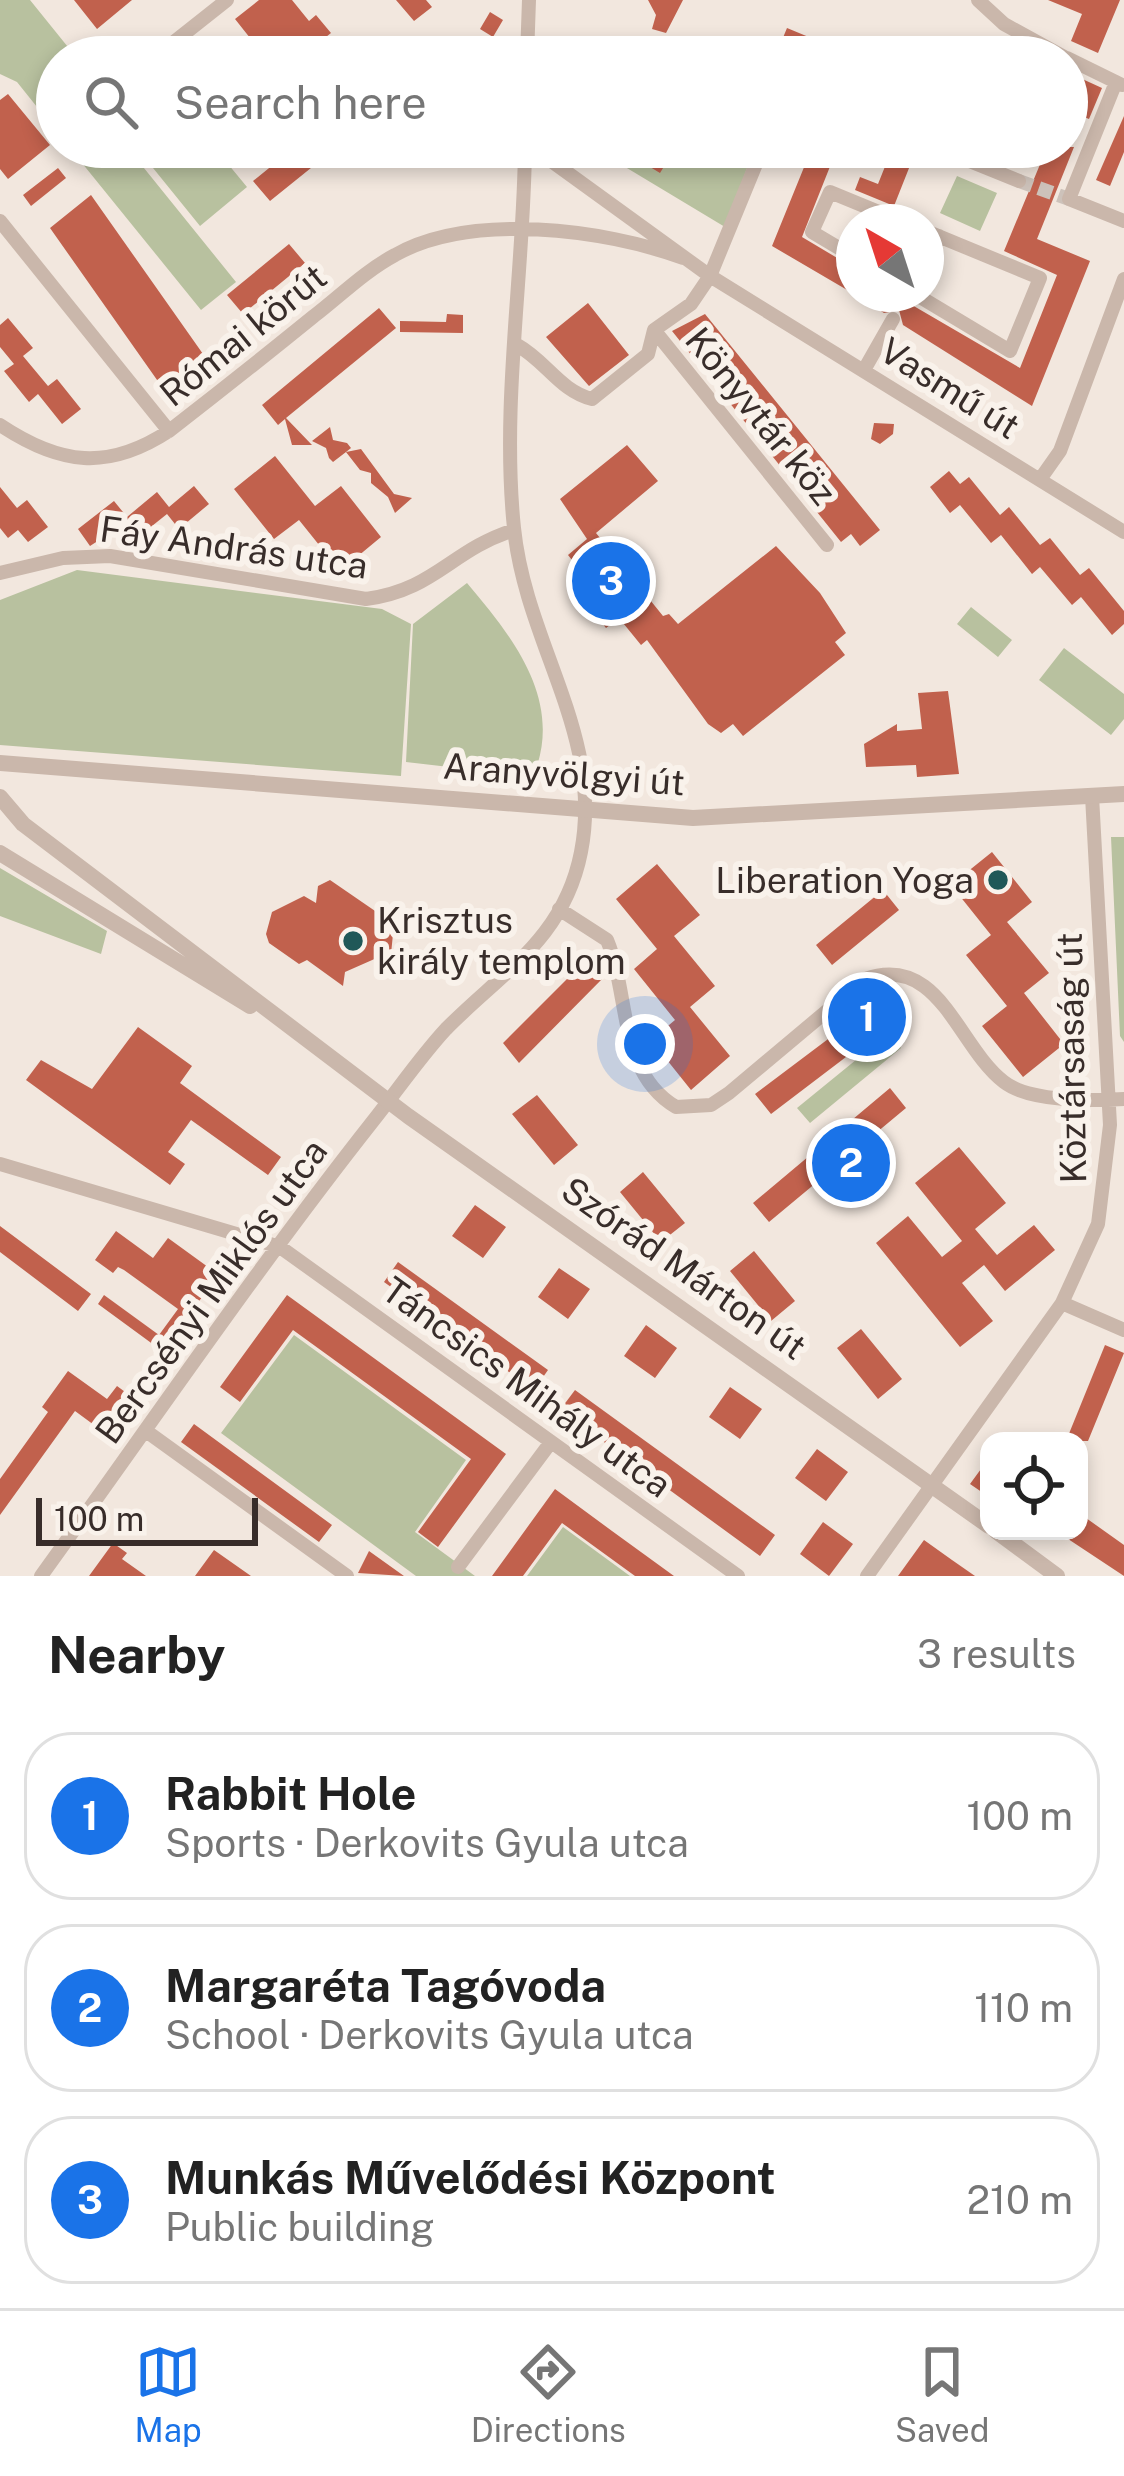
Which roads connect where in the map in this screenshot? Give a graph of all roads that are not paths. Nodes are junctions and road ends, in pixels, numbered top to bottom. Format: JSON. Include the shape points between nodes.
{"nodes":[{"id":1,"x":227,"y":0,"type":"edge"},
{"id":2,"x":529,"y":0,"type":"edge"},
{"id":3,"x":978,"y":0,"type":"edge"},
{"id":4,"x":182,"y":36,"type":"edge"},
{"id":5,"x":528,"y":36,"type":"edge"},
{"id":6,"x":1026,"y":36,"type":"edge"},
{"id":7,"x":1088,"y":69,"type":"edge"},
{"id":8,"x":1120,"y":84,"type":"edge"},
{"id":9,"x":1088,"y":156,"type":"edge"},
{"id":10,"x":528,"y":168,"type":"edge"},
{"id":11,"x":560,"y":168,"type":"edge"},
{"id":12,"x":754,"y":168,"type":"edge"},
{"id":13,"x":986,"y":168,"type":"edge"},
{"id":14,"x":1083,"y":168,"type":"edge"},
{"id":15,"x":1018,"y":181,"type":"tunnel mouth"},
{"id":16,"x":859,"y":204,"type":"edge"},
{"id":17,"x":0,"y":221,"type":"edge"},
{"id":18,"x":1124,"y":221,"type":"edge"},
{"id":19,"x":524,"y":232,"type":"junction"},
{"id":20,"x":944,"y":239,"type":"edge"},
{"id":21,"x":836,"y":246,"type":"edge"},
{"id":22,"x":683,"y":258,"type":"junction"},
{"id":23,"x":710,"y":276,"type":"junction"},
{"id":24,"x":1124,"y":279,"type":"edge"},
{"id":25,"x":939,"y":312,"type":"edge"},
{"id":26,"x":893,"y":319,"type":"dead end"},
{"id":27,"x":654,"y":330,"type":"junction"},
{"id":28,"x":517,"y":344,"type":"junction"},
{"id":29,"x":864,"y":370,"type":"junction"},
{"id":30,"x":0,"y":424,"type":"edge"},
{"id":31,"x":169,"y":431,"type":"junction"},
{"id":32,"x":1041,"y":478,"type":"junction"},
{"id":33,"x":514,"y":530,"type":"junction"},
{"id":34,"x":1124,"y":532,"type":"edge"},
{"id":35,"x":827,"y":545,"type":"dead end"},
{"id":36,"x":0,"y":573,"type":"edge"},
{"id":37,"x":0,"y":763,"type":"edge"},
{"id":38,"x":1124,"y":794,"type":"edge"},
{"id":39,"x":1092,"y":796,"type":"junction"},
{"id":40,"x":0,"y":797,"type":"edge"},
{"id":41,"x":586,"y":808,"type":"junction"},
{"id":42,"x":0,"y":853,"type":"edge"},
{"id":43,"x":559,"y":909,"type":"junction"},
{"id":44,"x":341,"y":1064,"type":"junction"},
{"id":45,"x":1116,"y":1099,"type":"edge"},
{"id":46,"x":389,"y":1101,"type":"junction"},
{"id":47,"x":0,"y":1164,"type":"edge"},
{"id":48,"x":280,"y":1247,"type":"junction"},
{"id":49,"x":1062,"y":1303,"type":"junction"},
{"id":50,"x":1124,"y":1330,"type":"edge"},
{"id":51,"x":146,"y":1431,"type":"junction"},
{"id":52,"x":551,"y":1442,"type":"junction"},
{"id":53,"x":933,"y":1485,"type":"junction"},
{"id":54,"x":980,"y":1519,"type":"edge"},
{"id":55,"x":1008,"y":1540,"type":"edge"},
{"id":56,"x":458,"y":1567,"type":"dead end"},
{"id":57,"x":41,"y":1576,"type":"edge"},
{"id":58,"x":347,"y":1576,"type":"edge"},
{"id":59,"x":738,"y":1576,"type":"edge"},
{"id":60,"x":867,"y":1576,"type":"edge"},
{"id":61,"x":1057,"y":1576,"type":"edge"}],
"edges":[{"from":1,"to":4,"type":"street"},
{"from":2,"to":5,"type":"street"},
{"from":3,"to":6,"type":"street"},
{"from":7,"to":8,"type":"street"},
{"from":8,"to":9,"type":"street"},
{"from":10,"to":19,"type":"street","name":"Bercsényi Miklós utca"},
{"from":11,"to":22,"type":"street","name":"Vasmű út"},
{"from":12,"to":23,"type":"street"},
{"from":13,"to":15,"type":"street"},
{"from":14,"to":18,"type":"street","via":[[1069,199]]},
{"from":16,"to":21,"type":"street","via":[[830,192],[812,232]]},
{"from":17,"to":31,"type":"street"},
{"from":19,"to":22,"type":"street","name":"Vasmű út","via":[[638,242]]},
{"from":19,"to":28,"type":"street","name":"Bercsényi Miklós utca"},
{"from":19,"to":31,"type":"street","name":"Római körút","via":[[456,233],[395,255]]},
{"from":20,"to":25,"type":"street","via":[[1040,278],[1010,351]]},
{"from":22,"to":23,"type":"street","name":"Vasmű út"},
{"from":23,"to":27,"type":"street","name":"Könyvtár köz","via":[[691,304]]},
{"from":23,"to":29,"type":"street","name":"Vasmű út"},
{"from":24,"to":32,"type":"street","via":[[1060,451]]},
{"from":26,"to":29,"type":"street"},
{"from":27,"to":28,"type":"street","via":[[648,354],[592,399],[570,393],[541,358]]},
{"from":27,"to":35,"type":"street","name":"Könyvtár köz"},
{"from":28,"to":33,"type":"street","name":"Bercsényi Miklós utca"},
{"from":29,"to":32,"type":"street","name":"Vasmű út"},
{"from":30,"to":31,"type":"street","name":"Római körút","via":[[58,457],[95,462]]},
{"from":32,"to":34,"type":"street","name":"Vasmű út"},
{"from":33,"to":36,"type":"street","name":"Fáy András utca","via":[[478,542],[404,594],[366,599],[110,556]]},
{"from":33,"to":41,"type":"street","name":"Bercsényi Miklós utca","via":[[528,609],[576,731]]},
{"from":37,"to":41,"type":"street","name":"Aranyvölgyi út"},
{"from":38,"to":39,"type":"street","name":"Aranyvölgyi út"},
{"from":39,"to":41,"type":"street","name":"Aranyvölgyi út","via":[[763,818]]},
{"from":39,"to":45,"type":"street","name":"Köztársaság út"},
{"from":40,"to":44,"type":"street","name":"Szórád Márton út","via":[[23,824]]},
{"from":41,"to":43,"type":"street","name":"Bercsényi Miklós utca","via":[[580,857]]},
{"from":42,"to":44,"type":"street","name":"Szórád Márton út"},
{"from":43,"to":45,"type":"street","via":[[607,940],[639,1067],[667,1102],[711,1105],[865,979],[895,974],[921,982],[1014,1088]]},
{"from":43,"to":46,"type":"street","name":"Bercsényi Miklós utca","via":[[527,956],[444,1031]]},
{"from":44,"to":46,"type":"street","name":"Szórád Márton út"},
{"from":45,"to":49,"type":"street","name":"Köztársaság út","via":[[1102,1208]]},
{"from":46,"to":48,"type":"street","name":"Bercsényi Miklós utca"},
{"from":46,"to":53,"type":"street","name":"Szórád Márton út"},
{"from":47,"to":48,"type":"street","name":"Táncsics Mihály utca"},
{"from":48,"to":51,"type":"street","name":"Bercsényi Miklós utca"},
{"from":48,"to":52,"type":"street","name":"Táncsics Mihály utca"},
{"from":49,"to":50,"type":"street"},
{"from":49,"to":53,"type":"street","name":"Köztársaság út"},
{"from":51,"to":57,"type":"street","name":"Bercsényi Miklós utca"},
{"from":51,"to":58,"type":"street"},
{"from":52,"to":56,"type":"street"},
{"from":52,"to":59,"type":"street","name":"Táncsics Mihály utca"},
{"from":53,"to":54,"type":"street","name":"Szórád Márton út"},
{"from":53,"to":60,"type":"street","name":"Köztársaság út"},
{"from":55,"to":61,"type":"street","name":"Szórád Márton út"}]}
